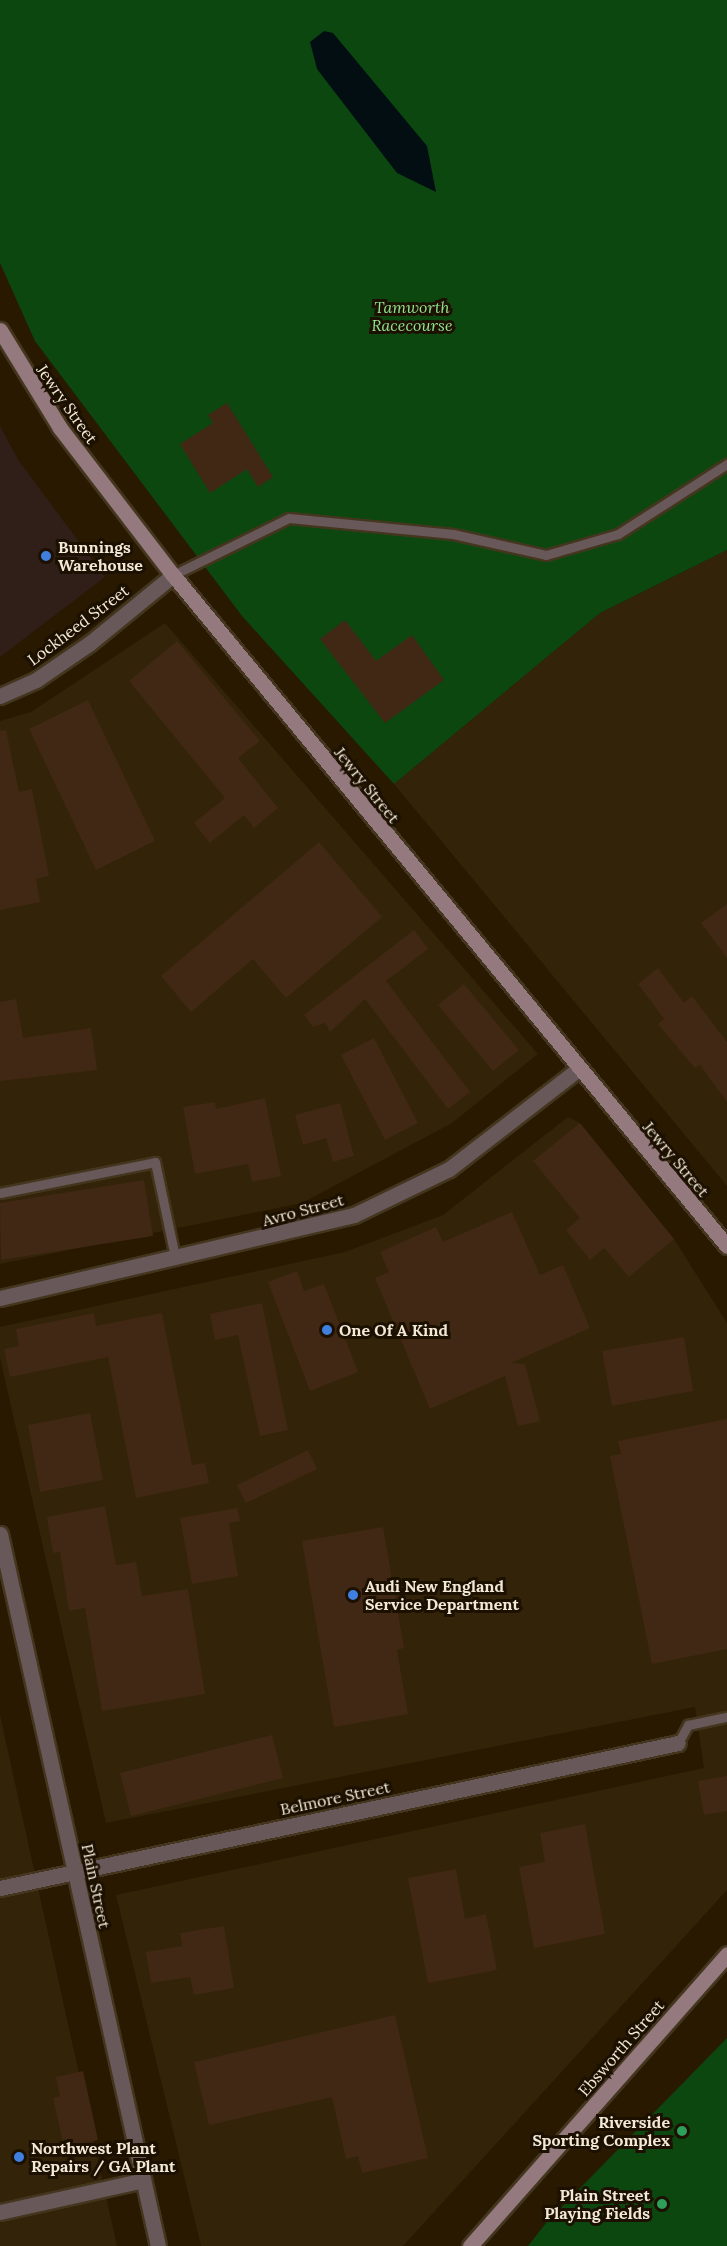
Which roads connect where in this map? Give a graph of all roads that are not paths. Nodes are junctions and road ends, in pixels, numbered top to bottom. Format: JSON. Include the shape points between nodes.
{"nodes":[{"id":1,"x":0,"y":330,"type":"edge"},
{"id":2,"x":727,"y":464,"type":"edge"},
{"id":3,"x":173,"y":575,"type":"junction"},
{"id":4,"x":0,"y":696,"type":"edge"},
{"id":5,"x":577,"y":1070,"type":"junction"},
{"id":6,"x":0,"y":1192,"type":"edge"},
{"id":7,"x":727,"y":1246,"type":"edge"},
{"id":8,"x":175,"y":1257,"type":"junction"},
{"id":9,"x":0,"y":1298,"type":"edge"},
{"id":10,"x":0,"y":1534,"type":"edge"},
{"id":11,"x":727,"y":1717,"type":"edge"},
{"id":12,"x":678,"y":1743,"type":"joint"},
{"id":13,"x":75,"y":1871,"type":"junction"},
{"id":14,"x":0,"y":1888,"type":"edge"},
{"id":15,"x":727,"y":1954,"type":"edge"},
{"id":16,"x":140,"y":2181,"type":"junction"},
{"id":17,"x":0,"y":2212,"type":"edge"},
{"id":18,"x":158,"y":2246,"type":"edge"},
{"id":19,"x":470,"y":2246,"type":"edge"}],
"edges":[{"from":1,"to":3,"type":"main road","name":"Jewry Street","via":[[60,428]]},
{"from":2,"to":3,"type":"lane","via":[[618,534],[546,555],[453,534],[289,518]]},
{"from":3,"to":4,"type":"street","name":"Lockheed Street","via":[[90,643],[36,680]]},
{"from":3,"to":5,"type":"main road","name":"Jewry Street"},
{"from":5,"to":7,"type":"main road","name":"Jewry Street"},
{"from":5,"to":8,"type":"street","name":"Avro Street","via":[[448,1169],[403,1194],[297,1232]]},
{"from":6,"to":8,"type":"lane","via":[[154,1162]]},
{"from":8,"to":9,"type":"street","name":"Avro Street"},
{"from":10,"to":13,"type":"street","name":"Plain Street"},
{"from":11,"to":12,"type":"lane","via":[[688,1725]]},
{"from":12,"to":13,"type":"street","name":"Belmore Street"},
{"from":13,"to":14,"type":"street","name":"Belmore Street"},
{"from":13,"to":16,"type":"street","name":"Plain Street"},
{"from":15,"to":19,"type":"main road","name":"Ebsworth Street"},
{"from":16,"to":17,"type":"street"},
{"from":16,"to":18,"type":"street","name":"Plain Street"}]}
